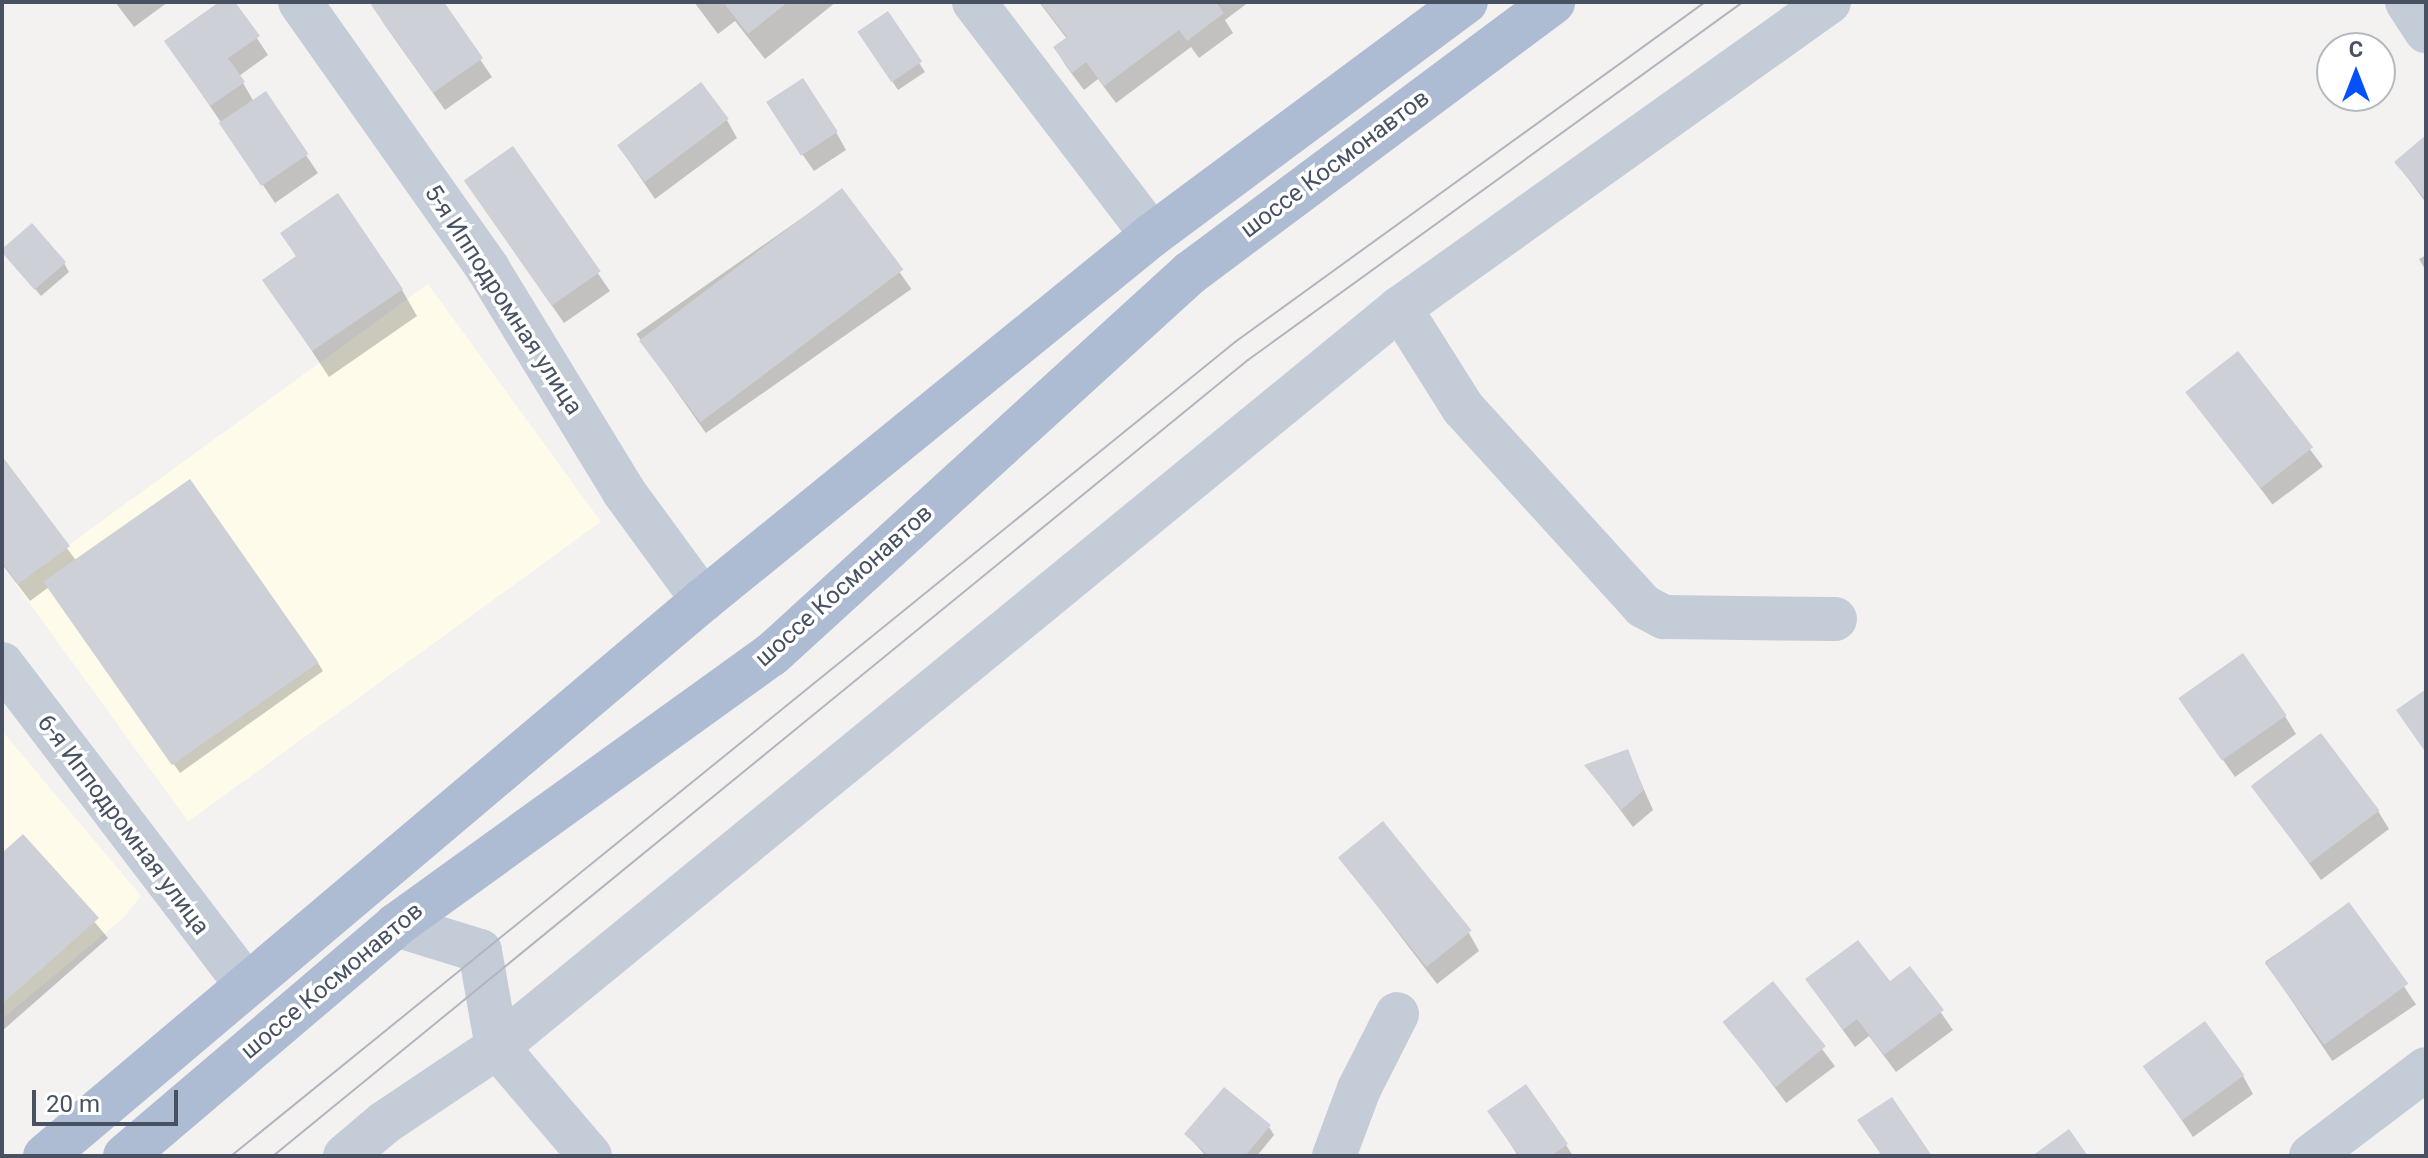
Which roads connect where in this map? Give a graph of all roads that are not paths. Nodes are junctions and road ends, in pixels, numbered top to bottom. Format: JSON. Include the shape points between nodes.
{"nodes":[{"id":1,"x":300,"y":2,"type":"edge"},
{"id":2,"x":974,"y":2,"type":"edge"},
{"id":3,"x":1466,"y":2,"type":"edge"},
{"id":4,"x":1553,"y":2,"type":"edge"},
{"id":5,"x":1829,"y":2,"type":"edge"},
{"id":6,"x":2407,"y":2,"type":"edge"},
{"id":7,"x":2426,"y":31,"type":"edge"},
{"id":8,"x":1152,"y":235,"type":"junction"},
{"id":9,"x":1400,"y":308,"type":"junction"},
{"id":10,"x":703,"y":600,"type":"junction"},
{"id":11,"x":1835,"y":619,"type":"dead end"},
{"id":12,"x":2,"y":664,"type":"edge"},
{"id":13,"x":396,"y":925,"type":"junction"},
{"id":14,"x":246,"y":984,"type":"junction"},
{"id":15,"x":1397,"y":1014,"type":"dead end"},
{"id":16,"x":497,"y":1047,"type":"junction"},
{"id":17,"x":2426,"y":1069,"type":"edge"},
{"id":18,"x":45,"y":1156,"type":"edge"},
{"id":19,"x":125,"y":1156,"type":"edge"},
{"id":20,"x":345,"y":1156,"type":"edge"},
{"id":21,"x":590,"y":1156,"type":"edge"},
{"id":22,"x":1334,"y":1156,"type":"edge"},
{"id":23,"x":2311,"y":1156,"type":"edge"}],
"edges":[{"from":1,"to":10,"type":"street","name":"5-я Ипподромная улица","via":[[488,269],[624,492]]},
{"from":2,"to":8,"type":"street"},
{"from":3,"to":8,"type":"main road"},
{"from":4,"to":13,"type":"main road","name":"шоссе Космонавтов","via":[[1190,273],[771,655]]},
{"from":5,"to":9,"type":"street"},
{"from":6,"to":7,"type":"street"},
{"from":8,"to":10,"type":"main road"},
{"from":9,"to":11,"type":"street","via":[[1463,408],[1643,606],[1664,617]]},
{"from":9,"to":16,"type":"street"},
{"from":10,"to":14,"type":"main road"},
{"from":12,"to":14,"type":"street","name":"6-я Ипподромная улица"},
{"from":13,"to":16,"type":"street","via":[[480,951]]},
{"from":13,"to":19,"type":"main road","name":"шоссе Космонавтов"},
{"from":14,"to":18,"type":"main road"},
{"from":15,"to":22,"type":"street","via":[[1359,1089]]},
{"from":16,"to":20,"type":"street","via":[[384,1123]]},
{"from":16,"to":21,"type":"street"},
{"from":17,"to":23,"type":"street"}]}
